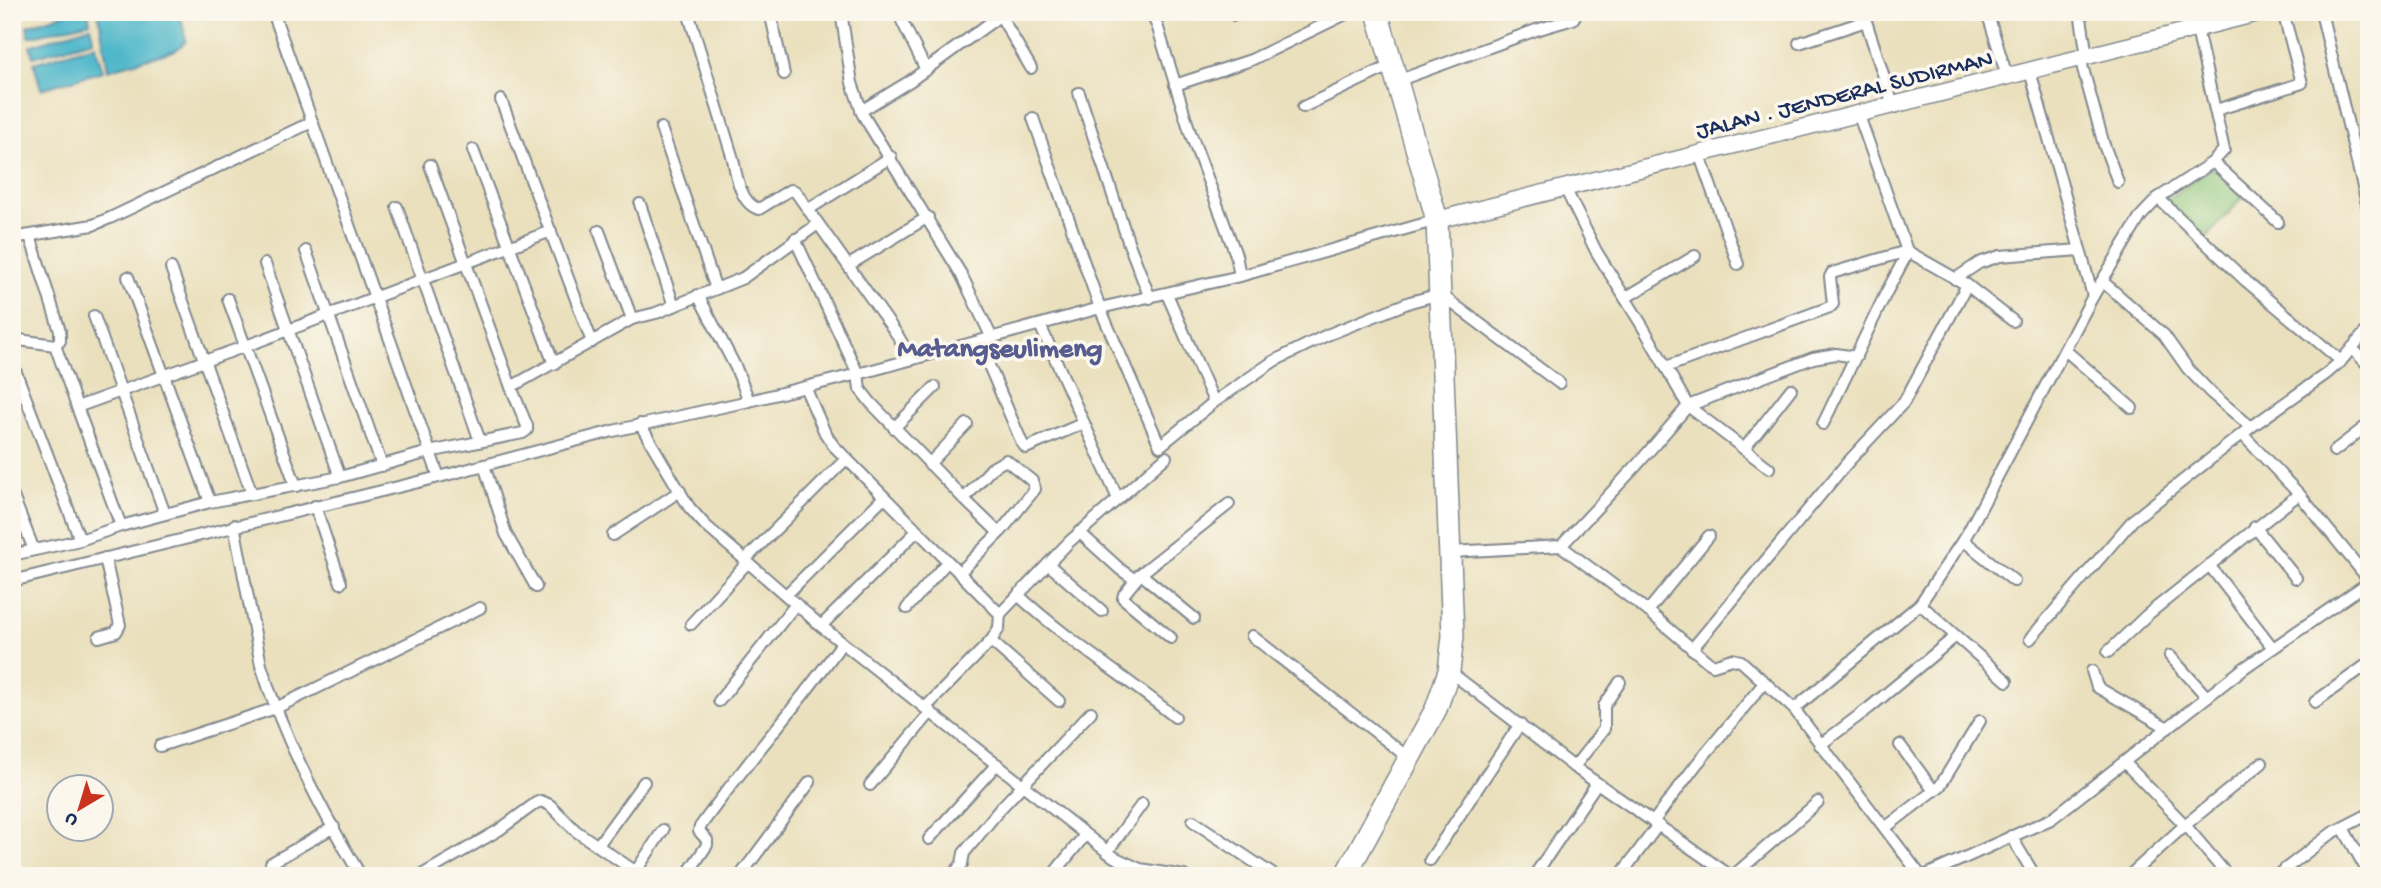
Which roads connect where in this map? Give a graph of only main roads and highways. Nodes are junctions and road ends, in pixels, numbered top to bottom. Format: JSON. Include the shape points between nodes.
{"nodes":[{"id":1,"x":1377,"y":12,"type":"edge"},
{"id":2,"x":1345,"y":876,"type":"edge"}],
"edges":[{"from":1,"to":2,"type":"highway","via":[[1437,220],[1453,636],[1450,671],[1436,709]]}]}
